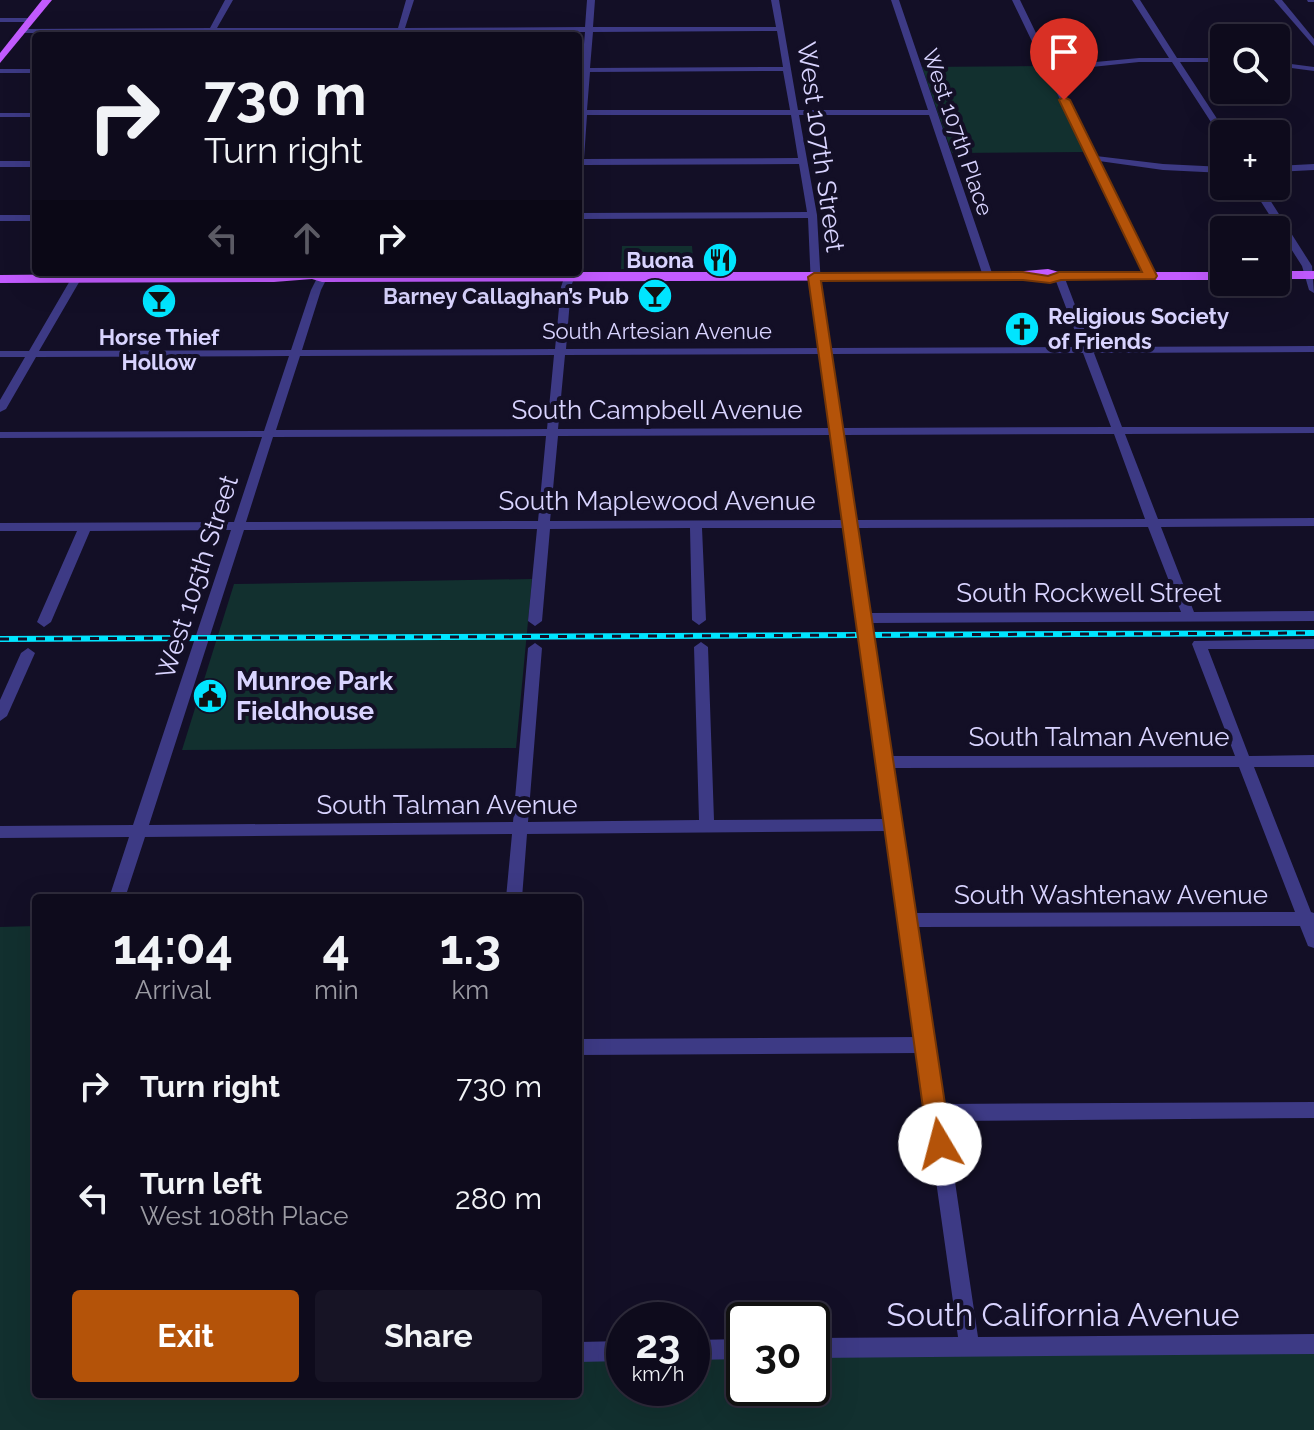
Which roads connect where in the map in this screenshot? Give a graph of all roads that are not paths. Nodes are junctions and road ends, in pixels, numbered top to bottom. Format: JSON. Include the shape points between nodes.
{"nodes":[{"id":1,"x":47,"y":0,"type":"edge"},
{"id":2,"x":229,"y":0,"type":"edge"},
{"id":3,"x":410,"y":0,"type":"edge"},
{"id":4,"x":591,"y":0,"type":"edge"},
{"id":5,"x":775,"y":0,"type":"edge"},
{"id":6,"x":895,"y":0,"type":"edge"},
{"id":7,"x":1016,"y":0,"type":"edge"},
{"id":8,"x":1136,"y":0,"type":"edge"},
{"id":9,"x":1278,"y":0,"type":"edge"},
{"id":10,"x":0,"y":20,"type":"edge"},
{"id":11,"x":31,"y":20,"type":"junction"},
{"id":12,"x":780,"y":29,"type":"junction"},
{"id":13,"x":589,"y":30,"type":"junction"},
{"id":14,"x":23,"y":31,"type":"junction"},
{"id":15,"x":117,"y":32,"type":"edge"},
{"id":16,"x":212,"y":32,"type":"edge"},
{"id":17,"x":400,"y":32,"type":"edge"},
{"id":18,"x":463,"y":32,"type":"edge"},
{"id":19,"x":1314,"y":44,"type":"edge"},
{"id":20,"x":1173,"y":59,"type":"junction"},
{"id":21,"x":0,"y":60,"type":"edge"},
{"id":22,"x":1210,"y":60,"type":"edge"},
{"id":23,"x":1290,"y":66,"type":"edge"},
{"id":24,"x":787,"y":69,"type":"junction"},
{"id":25,"x":1049,"y":69,"type":"junction"},
{"id":26,"x":1314,"y":69,"type":"edge"},
{"id":27,"x":582,"y":70,"type":"edge"},
{"id":28,"x":0,"y":71,"type":"edge"},
{"id":29,"x":32,"y":71,"type":"edge"},
{"id":30,"x":794,"y":112,"type":"junction"},
{"id":31,"x":933,"y":112,"type":"junction"},
{"id":32,"x":582,"y":113,"type":"edge"},
{"id":33,"x":0,"y":115,"type":"edge"},
{"id":34,"x":32,"y":115,"type":"edge"},
{"id":35,"x":1213,"y":120,"type":"edge"},
{"id":36,"x":1093,"y":158,"type":"junction"},
{"id":37,"x":802,"y":161,"type":"junction"},
{"id":38,"x":582,"y":162,"type":"edge"},
{"id":39,"x":0,"y":164,"type":"edge"},
{"id":40,"x":32,"y":164,"type":"edge"},
{"id":41,"x":1314,"y":167,"type":"edge"},
{"id":42,"x":1290,"y":168,"type":"edge"},
{"id":43,"x":1210,"y":169,"type":"edge"},
{"id":44,"x":1265,"y":200,"type":"edge"},
{"id":45,"x":812,"y":215,"type":"junction"},
{"id":46,"x":582,"y":216,"type":"edge"},
{"id":47,"x":0,"y":218,"type":"edge"},
{"id":48,"x":32,"y":218,"type":"edge"},
{"id":49,"x":582,"y":275,"type":"edge"},
{"id":50,"x":1290,"y":275,"type":"edge"},
{"id":51,"x":1312,"y":275,"type":"edge"},
{"id":52,"x":78,"y":276,"type":"edge"},
{"id":53,"x":322,"y":276,"type":"edge"},
{"id":54,"x":324,"y":276,"type":"edge"},
{"id":55,"x":570,"y":276,"type":"edge"},
{"id":56,"x":988,"y":276,"type":"junction"},
{"id":57,"x":1059,"y":276,"type":"junction"},
{"id":58,"x":1150,"y":276,"type":"junction"},
{"id":59,"x":1210,"y":276,"type":"edge"},
{"id":60,"x":814,"y":277,"type":"junction"},
{"id":61,"x":0,"y":279,"type":"edge"},
{"id":62,"x":1314,"y":290,"type":"edge"},
{"id":63,"x":1314,"y":349,"type":"edge"},
{"id":64,"x":1087,"y":350,"type":"junction"},
{"id":65,"x":825,"y":351,"type":"junction"},
{"id":66,"x":560,"y":352,"type":"junction"},
{"id":67,"x":296,"y":353,"type":"junction"},
{"id":68,"x":0,"y":354,"type":"edge"},
{"id":69,"x":31,"y":354,"type":"junction"},
{"id":70,"x":0,"y":409,"type":"edge"},
{"id":71,"x":1314,"y":430,"type":"edge"},
{"id":72,"x":1118,"y":431,"type":"junction"},
{"id":73,"x":837,"y":432,"type":"junction"},
{"id":74,"x":552,"y":433,"type":"junction"},
{"id":75,"x":269,"y":434,"type":"junction"},
{"id":76,"x":0,"y":435,"type":"edge"},
{"id":77,"x":1314,"y":522,"type":"edge"},
{"id":78,"x":1153,"y":523,"type":"junction"},
{"id":79,"x":850,"y":524,"type":"junction"},
{"id":80,"x":544,"y":525,"type":"junction"},
{"id":81,"x":696,"y":525,"type":"junction"},
{"id":82,"x":239,"y":526,"type":"junction"},
{"id":83,"x":0,"y":527,"type":"edge"},
{"id":84,"x":85,"y":527,"type":"junction"},
{"id":85,"x":1314,"y":616,"type":"edge"},
{"id":86,"x":1189,"y":617,"type":"junction"},
{"id":87,"x":864,"y":618,"type":"junction"},
{"id":88,"x":699,"y":620,"type":"dead end"},
{"id":89,"x":535,"y":621,"type":"dead end"},
{"id":90,"x":44,"y":622,"type":"dead end"},
{"id":91,"x":1314,"y":644,"type":"edge"},
{"id":92,"x":701,"y":647,"type":"dead end"},
{"id":93,"x":535,"y":648,"type":"dead end"},
{"id":94,"x":28,"y":653,"type":"dead end"},
{"id":95,"x":0,"y":716,"type":"edge"},
{"id":96,"x":1244,"y":761,"type":"junction"},
{"id":97,"x":1314,"y":761,"type":"edge"},
{"id":98,"x":885,"y":762,"type":"junction"},
{"id":99,"x":894,"y":825,"type":"junction"},
{"id":100,"x":707,"y":827,"type":"junction"},
{"id":101,"x":520,"y":828,"type":"junction"},
{"id":102,"x":139,"y":831,"type":"junction"},
{"id":103,"x":0,"y":832,"type":"edge"},
{"id":104,"x":118,"y":894,"type":"edge"},
{"id":105,"x":514,"y":894,"type":"edge"},
{"id":106,"x":1310,"y":919,"type":"edge"},
{"id":107,"x":907,"y":920,"type":"junction"},
{"id":108,"x":1314,"y":941,"type":"edge"},
{"id":109,"x":925,"y":1045,"type":"junction"},
{"id":110,"x":582,"y":1047,"type":"edge"},
{"id":111,"x":1314,"y":1110,"type":"edge"},
{"id":112,"x":935,"y":1113,"type":"junction"},
{"id":113,"x":1314,"y":1344,"type":"edge"},
{"id":114,"x":969,"y":1345,"type":"junction"},
{"id":115,"x":830,"y":1348,"type":"edge"},
{"id":116,"x":606,"y":1351,"type":"edge"},
{"id":117,"x":582,"y":1352,"type":"edge"}],
"edges":[{"from":1,"to":11,"type":"main road"},
{"from":2,"to":16,"type":"street"},
{"from":3,"to":17,"type":"street"},
{"from":4,"to":13,"type":"street"},
{"from":5,"to":12,"type":"street","name":"West 107th Street"},
{"from":6,"to":31,"type":"street","name":"West 107th Place"},
{"from":7,"to":25,"type":"street"},
{"from":8,"to":20,"type":"street"},
{"from":9,"to":19,"type":"street"},
{"from":10,"to":11,"type":"street"},
{"from":11,"to":14,"type":"main road"},
{"from":12,"to":13,"type":"street"},
{"from":12,"to":24,"type":"street","name":"West 107th Street"},
{"from":13,"to":18,"type":"street"},
{"from":13,"to":27,"type":"street"},
{"from":14,"to":15,"type":"street"},
{"from":14,"to":21,"type":"main road"},
{"from":20,"to":22,"type":"street"},
{"from":20,"to":25,"type":"street"},
{"from":20,"to":35,"type":"street"},
{"from":23,"to":26,"type":"street"},
{"from":24,"to":27,"type":"street"},
{"from":24,"to":30,"type":"street","name":"West 107th Street"},
{"from":25,"to":36,"type":"street"},
{"from":28,"to":29,"type":"street"},
{"from":30,"to":31,"type":"street"},
{"from":30,"to":32,"type":"street"},
{"from":30,"to":37,"type":"street","name":"West 107th Street"},
{"from":31,"to":56,"type":"street","name":"West 107th Place"},
{"from":33,"to":34,"type":"street"},
{"from":36,"to":43,"type":"street"},
{"from":36,"to":58,"type":"street"},
{"from":37,"to":38,"type":"street"},
{"from":37,"to":45,"type":"street","name":"West 107th Street"},
{"from":39,"to":40,"type":"street"},
{"from":41,"to":42,"type":"street"},
{"from":44,"to":51,"type":"street"},
{"from":45,"to":46,"type":"street"},
{"from":45,"to":60,"type":"street","name":"West 107th Street"},
{"from":47,"to":48,"type":"street"},
{"from":49,"to":60,"type":"main road"},
{"from":50,"to":51,"type":"main road"},
{"from":51,"to":62,"type":"street"},
{"from":52,"to":53,"type":"main road","via":[[308,283]]},
{"from":52,"to":61,"type":"main road"},
{"from":52,"to":69,"type":"street"},
{"from":54,"to":67,"type":"street","name":"West 105th Street"},
{"from":55,"to":66,"type":"street"},
{"from":56,"to":57,"type":"main road"},
{"from":56,"to":60,"type":"main road"},
{"from":57,"to":58,"type":"main road"},
{"from":57,"to":64,"type":"street"},
{"from":58,"to":59,"type":"main road"},
{"from":60,"to":65,"type":"street","name":"West 107th Street"},
{"from":63,"to":64,"type":"street","name":"South Artesian Avenue"},
{"from":64,"to":65,"type":"street","name":"South Artesian Avenue"},
{"from":64,"to":72,"type":"street"},
{"from":65,"to":66,"type":"street","name":"South Artesian Avenue"},
{"from":65,"to":73,"type":"street","name":"West 107th Street"},
{"from":66,"to":67,"type":"street","name":"South Artesian Avenue"},
{"from":66,"to":74,"type":"street"},
{"from":67,"to":69,"type":"street","name":"South Artesian Avenue"},
{"from":67,"to":75,"type":"street","name":"West 105th Street"},
{"from":68,"to":69,"type":"street","name":"South Artesian Avenue"},
{"from":69,"to":70,"type":"street"},
{"from":71,"to":72,"type":"street","name":"South Campbell Avenue"},
{"from":72,"to":73,"type":"street","name":"South Campbell Avenue"},
{"from":72,"to":78,"type":"street"},
{"from":73,"to":74,"type":"street","name":"South Campbell Avenue"},
{"from":73,"to":79,"type":"street","name":"West 107th Street"},
{"from":74,"to":75,"type":"street","name":"South Campbell Avenue"},
{"from":74,"to":80,"type":"street"},
{"from":75,"to":76,"type":"street","name":"South Campbell Avenue"},
{"from":75,"to":82,"type":"street","name":"West 105th Street"},
{"from":77,"to":78,"type":"street","name":"South Maplewood Avenue"},
{"from":78,"to":79,"type":"street","name":"South Maplewood Avenue"},
{"from":78,"to":86,"type":"street"},
{"from":79,"to":81,"type":"street","name":"South Maplewood Avenue"},
{"from":79,"to":87,"type":"street","name":"West 107th Street"},
{"from":80,"to":81,"type":"street","name":"South Maplewood Avenue"},
{"from":80,"to":82,"type":"street","name":"South Maplewood Avenue"},
{"from":80,"to":89,"type":"street"},
{"from":81,"to":88,"type":"street"},
{"from":82,"to":84,"type":"street","name":"South Maplewood Avenue"},
{"from":82,"to":102,"type":"street","name":"West 105th Street"},
{"from":83,"to":84,"type":"street","name":"South Maplewood Avenue"},
{"from":84,"to":90,"type":"street"},
{"from":85,"to":86,"type":"street","name":"South Rockwell Street"},
{"from":86,"to":87,"type":"street","name":"South Rockwell Street"},
{"from":87,"to":98,"type":"street","name":"West 107th Street"},
{"from":91,"to":96,"type":"street","name":"South Rockwell Street","via":[[1199,644]]},
{"from":92,"to":100,"type":"street"},
{"from":93,"to":101,"type":"street"},
{"from":94,"to":95,"type":"street"},
{"from":96,"to":97,"type":"street","name":"South Talman Avenue"},
{"from":96,"to":98,"type":"street","name":"South Talman Avenue"},
{"from":96,"to":106,"type":"street"},
{"from":98,"to":99,"type":"street","name":"West 107th Street"},
{"from":99,"to":100,"type":"street","name":"South Talman Avenue"},
{"from":99,"to":107,"type":"street","name":"West 107th Street"},
{"from":100,"to":101,"type":"street","name":"South Talman Avenue"},
{"from":101,"to":102,"type":"street","name":"South Talman Avenue"},
{"from":101,"to":105,"type":"street"},
{"from":102,"to":103,"type":"street","name":"South Talman Avenue"},
{"from":102,"to":104,"type":"street","name":"West 105th Street"},
{"from":106,"to":107,"type":"street","name":"South Washtenaw Avenue"},
{"from":106,"to":108,"type":"street"},
{"from":107,"to":109,"type":"street","name":"West 107th Street"},
{"from":109,"to":110,"type":"street"},
{"from":109,"to":112,"type":"street","name":"West 107th Street"},
{"from":111,"to":112,"type":"street"},
{"from":112,"to":114,"type":"street","name":"West 107th Street"},
{"from":113,"to":114,"type":"street","name":"South California Avenue"},
{"from":114,"to":115,"type":"street","name":"South California Avenue"},
{"from":116,"to":117,"type":"street"}]}
